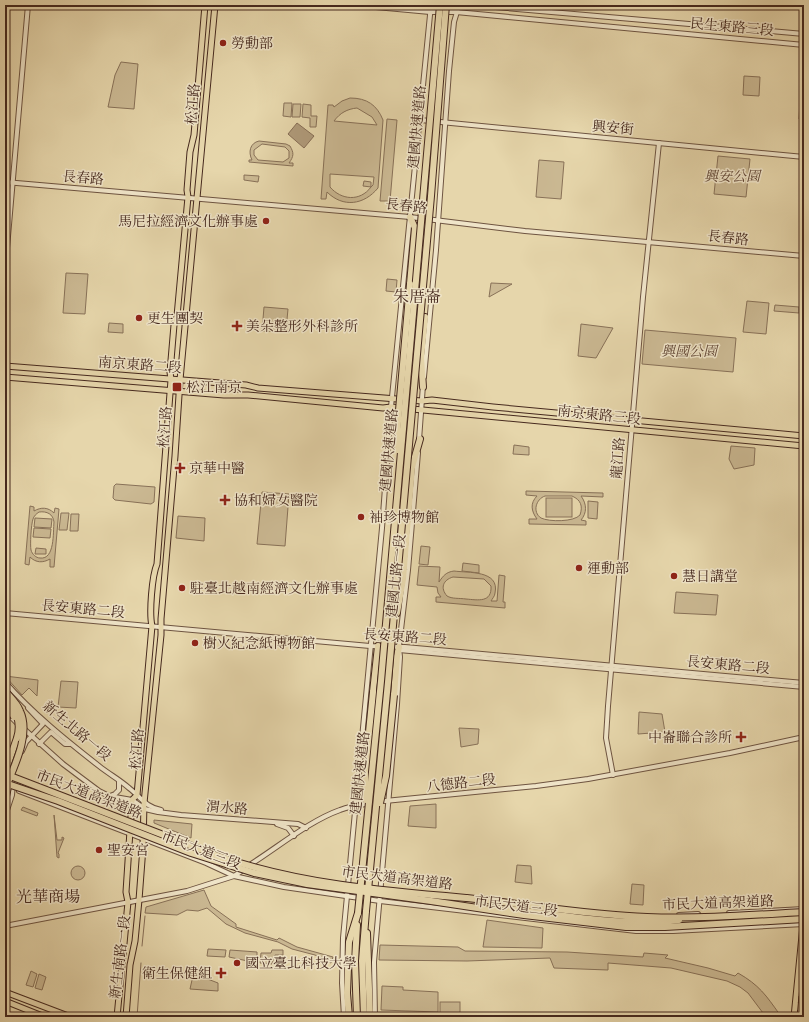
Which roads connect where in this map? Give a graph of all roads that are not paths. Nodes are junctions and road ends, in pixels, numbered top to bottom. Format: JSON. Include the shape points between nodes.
{"nodes":[{"id":1,"x":28,"y":5,"type":"edge"},
{"id":2,"x":205,"y":5,"type":"edge"},
{"id":3,"x":215,"y":5,"type":"edge"},
{"id":4,"x":354,"y":5,"type":"edge"},
{"id":5,"x":431,"y":5,"type":"edge"},
{"id":6,"x":440,"y":5,"type":"edge"},
{"id":7,"x":446,"y":5,"type":"edge"},
{"id":8,"x":459,"y":5,"type":"edge"},
{"id":9,"x":472,"y":5,"type":"edge"},
{"id":10,"x":430,"y":12,"type":"junction"},
{"id":11,"x":456,"y":12,"type":"junction"},
{"id":12,"x":804,"y":34,"type":"edge"},
{"id":13,"x":804,"y":44,"type":"edge"},
{"id":14,"x":420,"y":120,"type":"junction"},
{"id":15,"x":445,"y":123,"type":"junction"},
{"id":16,"x":659,"y":143,"type":"junction"},
{"id":17,"x":804,"y":157,"type":"edge"},
{"id":18,"x":5,"y":182,"type":"edge"},
{"id":19,"x":13,"y":182,"type":"junction"},
{"id":20,"x":431,"y":196,"type":"junction"},
{"id":21,"x":188,"y":197,"type":"junction"},
{"id":22,"x":196,"y":198,"type":"junction"},
{"id":23,"x":410,"y":217,"type":"junction"},
{"id":24,"x":438,"y":221,"type":"junction"},
{"id":25,"x":649,"y":241,"type":"junction"},
{"id":26,"x":804,"y":256,"type":"edge"},
{"id":27,"x":5,"y":271,"type":"edge"},
{"id":28,"x":5,"y":366,"type":"edge"},
{"id":29,"x":5,"y":377,"type":"edge"},
{"id":30,"x":171,"y":380,"type":"junction"},
{"id":31,"x":180,"y":380,"type":"junction"},
{"id":32,"x":423,"y":387,"type":"junction"},
{"id":33,"x":170,"y":391,"type":"junction"},
{"id":34,"x":179,"y":392,"type":"junction"},
{"id":35,"x":392,"y":398,"type":"junction"},
{"id":36,"x":422,"y":401,"type":"junction"},
{"id":37,"x":391,"y":407,"type":"junction"},
{"id":38,"x":421,"y":410,"type":"junction"},
{"id":39,"x":633,"y":419,"type":"junction"},
{"id":40,"x":632,"y":430,"type":"junction"},
{"id":41,"x":804,"y":436,"type":"edge"},
{"id":42,"x":420,"y":439,"type":"junction"},
{"id":43,"x":804,"y":446,"type":"edge"},
{"id":44,"x":399,"y":469,"type":"junction"},
{"id":45,"x":5,"y":613,"type":"edge"},
{"id":46,"x":152,"y":626,"type":"junction"},
{"id":47,"x":160,"y":627,"type":"junction"},
{"id":48,"x":392,"y":636,"type":"junction"},
{"id":49,"x":370,"y":646,"type":"junction"},
{"id":50,"x":378,"y":646,"type":"junction"},
{"id":51,"x":399,"y":649,"type":"junction"},
{"id":52,"x":612,"y":667,"type":"junction"},
{"id":53,"x":5,"y":682,"type":"edge"},
{"id":54,"x":804,"y":683,"type":"edge"},
{"id":55,"x":5,"y":685,"type":"edge"},
{"id":56,"x":804,"y":686,"type":"edge"},
{"id":57,"x":5,"y":691,"type":"edge"},
{"id":58,"x":5,"y":698,"type":"edge"},
{"id":59,"x":21,"y":698,"type":"junction"},
{"id":60,"x":5,"y":704,"type":"edge"},
{"id":61,"x":5,"y":711,"type":"edge"},
{"id":62,"x":18,"y":724,"type":"junction"},
{"id":63,"x":30,"y":736,"type":"junction"},
{"id":64,"x":804,"y":737,"type":"edge"},
{"id":65,"x":17,"y":738,"type":"junction"},
{"id":66,"x":39,"y":744,"type":"junction"},
{"id":67,"x":70,"y":744,"type":"junction"},
{"id":68,"x":18,"y":755,"type":"junction"},
{"id":69,"x":5,"y":768,"type":"edge"},
{"id":70,"x":13,"y":769,"type":"junction"},
{"id":71,"x":5,"y":773,"type":"edge"},
{"id":72,"x":613,"y":775,"type":"junction"},
{"id":73,"x":5,"y":778,"type":"edge"},
{"id":74,"x":13,"y":779,"type":"junction"},
{"id":75,"x":119,"y":781,"type":"junction"},
{"id":76,"x":5,"y":784,"type":"edge"},
{"id":77,"x":12,"y":788,"type":"junction"},
{"id":78,"x":5,"y":789,"type":"edge"},
{"id":79,"x":137,"y":795,"type":"junction"},
{"id":80,"x":109,"y":796,"type":"junction"},
{"id":81,"x":5,"y":800,"type":"edge"},
{"id":82,"x":132,"y":800,"type":"junction"},
{"id":83,"x":388,"y":801,"type":"junction"},
{"id":84,"x":144,"y":803,"type":"junction"},
{"id":85,"x":356,"y":806,"type":"junction"},
{"id":86,"x":145,"y":809,"type":"junction"},
{"id":87,"x":181,"y":815,"type":"junction"},
{"id":88,"x":5,"y":816,"type":"edge"},
{"id":89,"x":271,"y":822,"type":"junction"},
{"id":90,"x":130,"y":823,"type":"junction"},
{"id":91,"x":143,"y":828,"type":"junction"},
{"id":92,"x":306,"y":828,"type":"junction"},
{"id":93,"x":366,"y":829,"type":"junction"},
{"id":94,"x":374,"y":830,"type":"junction"},
{"id":95,"x":130,"y":834,"type":"junction"},
{"id":96,"x":294,"y":836,"type":"junction"},
{"id":97,"x":142,"y":839,"type":"junction"},
{"id":98,"x":250,"y":865,"type":"junction"},
{"id":99,"x":244,"y":869,"type":"junction"},
{"id":100,"x":234,"y":876,"type":"junction"},
{"id":101,"x":347,"y":886,"type":"junction"},
{"id":102,"x":381,"y":890,"type":"junction"},
{"id":103,"x":429,"y":893,"type":"junction"},
{"id":104,"x":346,"y":897,"type":"junction"},
{"id":105,"x":439,"y":899,"type":"junction"},
{"id":106,"x":139,"y":900,"type":"junction"},
{"id":107,"x":380,"y":901,"type":"junction"},
{"id":108,"x":128,"y":902,"type":"junction"},
{"id":109,"x":804,"y":909,"type":"edge"},
{"id":110,"x":366,"y":911,"type":"junction"},
{"id":111,"x":764,"y":911,"type":"junction"},
{"id":112,"x":804,"y":912,"type":"edge"},
{"id":113,"x":358,"y":913,"type":"junction"},
{"id":114,"x":636,"y":915,"type":"junction"},
{"id":115,"x":649,"y":915,"type":"junction"},
{"id":116,"x":714,"y":916,"type":"junction"},
{"id":117,"x":804,"y":922,"type":"edge"},
{"id":118,"x":656,"y":923,"type":"junction"},
{"id":119,"x":714,"y":924,"type":"junction"},
{"id":120,"x":5,"y":926,"type":"edge"},
{"id":121,"x":764,"y":926,"type":"junction"},
{"id":122,"x":636,"y":931,"type":"junction"},
{"id":123,"x":645,"y":931,"type":"junction"},
{"id":124,"x":5,"y":992,"type":"edge"},
{"id":125,"x":5,"y":1001,"type":"edge"},
{"id":126,"x":804,"y":1007,"type":"edge"},
{"id":127,"x":45,"y":1017,"type":"edge"},
{"id":128,"x":72,"y":1017,"type":"edge"},
{"id":129,"x":117,"y":1017,"type":"edge"},
{"id":130,"x":126,"y":1017,"type":"edge"},
{"id":131,"x":344,"y":1017,"type":"edge"},
{"id":132,"x":349,"y":1017,"type":"edge"},
{"id":133,"x":357,"y":1017,"type":"edge"},
{"id":134,"x":364,"y":1017,"type":"edge"},
{"id":135,"x":370,"y":1017,"type":"edge"},
{"id":136,"x":375,"y":1017,"type":"edge"},
{"id":137,"x":794,"y":1017,"type":"edge"},
{"id":138,"x":803,"y":1017,"type":"edge"}],
"edges":[{"from":1,"to":19,"type":"street"},
{"from":2,"to":21,"type":"main road","name":"松江路"},
{"from":3,"to":22,"type":"main road","name":"松江路"},
{"from":4,"to":10,"type":"street","name":"民生東路三段"},
{"from":5,"to":10,"type":"street","name":"建國北路一段"},
{"from":6,"to":44,"type":"highway","name":"建國快速道路","bridge":true},
{"from":7,"to":20,"type":"highway","name":"建國快速道路","bridge":true},
{"from":8,"to":11,"type":"street","name":"建國北路一段"},
{"from":9,"to":12,"type":"street","name":"民生東路三段"},
{"from":10,"to":11,"type":"street","name":"民生東路三段"},
{"from":10,"to":14,"type":"street","name":"建國北路一段"},
{"from":11,"to":13,"type":"street","name":"民生東路三段"},
{"from":11,"to":15,"type":"street","name":"建國北路一段"},
{"from":14,"to":15,"type":"street","name":"興安街"},
{"from":14,"to":23,"type":"street","name":"建國北路一段"},
{"from":15,"to":16,"type":"street","name":"興安街"},
{"from":15,"to":24,"type":"street","name":"建國北路一段"},
{"from":16,"to":17,"type":"street","name":"興安街"},
{"from":16,"to":25,"type":"street","name":"龍江路"},
{"from":18,"to":19,"type":"street","name":"長春路"},
{"from":19,"to":21,"type":"street","name":"長春路"},
{"from":19,"to":27,"type":"street"},
{"from":20,"to":32,"type":"highway","bridge":true,"via":[[432,218],[421,358]]},
{"from":20,"to":48,"type":"highway","name":"建國快速道路","bridge":true},
{"from":21,"to":22,"type":"street","name":"長春路"},
{"from":21,"to":30,"type":"main road","name":"松江路","via":[[177,316],[174,325]]},
{"from":22,"to":23,"type":"street","name":"長春路"},
{"from":22,"to":31,"type":"main road","name":"松江路"},
{"from":23,"to":24,"type":"street","name":"長春路"},
{"from":23,"to":35,"type":"street","name":"建國北路一段"},
{"from":23,"to":44,"type":"highway","bridge":true,"via":[[415,228],[397,433]]},
{"from":24,"to":25,"type":"street","name":"長春路"},
{"from":24,"to":32,"type":"street","name":"建國北路一段"},
{"from":25,"to":26,"type":"street","name":"長春路"},
{"from":25,"to":39,"type":"street","name":"龍江路"},
{"from":28,"to":30,"type":"main road","name":"南京東路二段"},
{"from":29,"to":33,"type":"main road","name":"南京東路二段"},
{"from":30,"to":31,"type":"main road","name":"南京東路二段"},
{"from":30,"to":33,"type":"main road","name":"松江路"},
{"from":31,"to":34,"type":"main road","name":"松江路"},
{"from":31,"to":35,"type":"main road","name":"南京東路二段"},
{"from":32,"to":36,"type":"street","name":"建國北路一段"},
{"from":33,"to":34,"type":"main road","name":"南京東路二段"},
{"from":33,"to":46,"type":"main road","name":"松江路","via":[[157,564],[150,618]]},
{"from":34,"to":37,"type":"main road","name":"南京東路二段"},
{"from":34,"to":47,"type":"main road","name":"松江路"},
{"from":35,"to":36,"type":"main road","name":"南京東路三段"},
{"from":35,"to":37,"type":"street","name":"建國北路一段"},
{"from":36,"to":38,"type":"street","name":"建國北路一段"},
{"from":36,"to":39,"type":"main road","name":"南京東路三段"},
{"from":37,"to":38,"type":"main road","name":"南京東路三段"},
{"from":37,"to":49,"type":"street","name":"建國北路一段"},
{"from":38,"to":40,"type":"main road","name":"南京東路三段"},
{"from":38,"to":42,"type":"street","name":"建國北路一段"},
{"from":39,"to":40,"type":"street","name":"龍江路"},
{"from":39,"to":41,"type":"main road","name":"南京東路三段"},
{"from":40,"to":43,"type":"main road","name":"南京東路三段"},
{"from":40,"to":52,"type":"street","name":"龍江路"},
{"from":42,"to":48,"type":"highway","bridge":true,"via":[[412,467],[403,579]]},
{"from":42,"to":51,"type":"street","name":"建國北路一段"},
{"from":44,"to":93,"type":"highway","name":"建國快速道路","bridge":true},
{"from":45,"to":46,"type":"street","name":"長安東路二段"},
{"from":46,"to":47,"type":"street","name":"長安東路二段"},
{"from":46,"to":79,"type":"main road","name":"松江路"},
{"from":47,"to":49,"type":"street","name":"長安東路二段"},
{"from":47,"to":84,"type":"main road","name":"松江路"},
{"from":48,"to":94,"type":"highway","name":"建國快速道路","bridge":true},
{"from":49,"to":50,"type":"street","name":"長安東路二段"},
{"from":49,"to":85,"type":"street","name":"建國北路一段"},
{"from":50,"to":51,"type":"street","name":"長安東路二段"},
{"from":50,"to":93,"type":"highway","bridge":true,"via":[[365,772]]},
{"from":51,"to":52,"type":"street","name":"長安東路二段"},
{"from":51,"to":83,"type":"street","name":"建國北路一段"},
{"from":51,"to":94,"type":"highway","bridge":true,"via":[[396,656],[386,776]]},
{"from":52,"to":54,"type":"street","name":"長安東路二段"},
{"from":52,"to":56,"type":"street","name":"長安東路二段"},
{"from":52,"to":72,"type":"street","name":"龍江路","via":[[606,738]]},
{"from":53,"to":59,"type":"street","name":"新生北路一段"},
{"from":55,"to":68,"type":"highway","bridge":true,"via":[[20,703],[27,720],[26,737]]},
{"from":57,"to":68,"type":"highway","bridge":true,"via":[[23,717],[24,730]]},
{"from":58,"to":65,"type":"highway","bridge":true,"via":[[18,720]]},
{"from":59,"to":63,"type":"street","via":[[43,724]]},
{"from":59,"to":67,"type":"street","name":"新生北路一段"},
{"from":60,"to":65,"type":"highway","bridge":true,"via":[[15,720]]},
{"from":61,"to":62,"type":"street"},
{"from":62,"to":63,"type":"street"},
{"from":62,"to":69,"type":"street"},
{"from":63,"to":66,"type":"street"},
{"from":63,"to":74,"type":"street"},
{"from":64,"to":72,"type":"street","name":"八德路二段"},
{"from":65,"to":71,"type":"highway"},
{"from":66,"to":67,"type":"street","via":[[51,732],[65,744]]},
{"from":66,"to":80,"type":"street"},
{"from":67,"to":75,"type":"street","name":"新生北路一段"},
{"from":68,"to":70,"type":"highway","bridge":true},
{"from":70,"to":78,"type":"highway","bridge":true},
{"from":70,"to":81,"type":"highway","bridge":true},
{"from":71,"to":74,"type":"street"},
{"from":71,"to":116,"type":"highway","name":"市民大道高架道路","bridge":true,"via":[[243,865],[296,877],[419,894],[614,915]]},
{"from":72,"to":83,"type":"street","name":"八德路二段","via":[[536,786]]},
{"from":73,"to":74,"type":"highway"},
{"from":74,"to":77,"type":"street"},
{"from":74,"to":90,"type":"highway"},
{"from":75,"to":79,"type":"street","name":"新生北路一段"},
{"from":75,"to":80,"type":"street","via":[[119,790]]},
{"from":76,"to":77,"type":"street","name":"市民大道三段"},
{"from":76,"to":119,"type":"highway","name":"市民大道高架道路","bridge":true,"via":[[58,801],[191,853],[285,881],[591,924],[649,928]]},
{"from":77,"to":88,"type":"street"},
{"from":77,"to":95,"type":"street","name":"市民大道三段"},
{"from":79,"to":82,"type":"main road"},
{"from":79,"to":84,"type":"street","name":"新生北路一段"},
{"from":80,"to":82,"type":"street"},
{"from":82,"to":86,"type":"street"},
{"from":82,"to":90,"type":"main road"},
{"from":83,"to":85,"type":"street","name":"八德路二段"},
{"from":83,"to":102,"type":"street","name":"建國北路一段"},
{"from":84,"to":86,"type":"main road"},
{"from":84,"to":87,"type":"street","name":"渭水路","via":[[152,808]]},
{"from":85,"to":92,"type":"street","name":"八德路二段","via":[[330,814]]},
{"from":85,"to":101,"type":"street","name":"建國北路一段"},
{"from":86,"to":87,"type":"street","name":"渭水路"},
{"from":86,"to":91,"type":"main road"},
{"from":87,"to":89,"type":"street","name":"渭水路"},
{"from":89,"to":92,"type":"street","name":"渭水路","via":[[298,824]]},
{"from":89,"to":96,"type":"street","name":"渭水路","via":[[288,828]]},
{"from":90,"to":91,"type":"highway"},
{"from":90,"to":95,"type":"main road"},
{"from":91,"to":97,"type":"main road"},
{"from":91,"to":98,"type":"street","name":"市民大道三段"},
{"from":91,"to":99,"type":"highway"},
{"from":92,"to":96,"type":"street","name":"八德路二段"},
{"from":93,"to":113,"type":"highway","name":"建國快速道路","bridge":true},
{"from":94,"to":110,"type":"highway","name":"建國快速道路","bridge":true},
{"from":95,"to":97,"type":"street","name":"市民大道三段"},
{"from":95,"to":108,"type":"main road","via":[[126,892]]},
{"from":96,"to":98,"type":"street","name":"八德路二段"},
{"from":97,"to":100,"type":"street","name":"市民大道三段"},
{"from":97,"to":106,"type":"main road"},
{"from":98,"to":99,"type":"street","name":"八德路二段"},
{"from":98,"to":101,"type":"street","name":"市民大道三段"},
{"from":99,"to":100,"type":"street","name":"八德路二段"},
{"from":99,"to":101,"type":"highway","via":[[285,879]]},
{"from":100,"to":104,"type":"street","name":"市民大道三段"},
{"from":100,"to":106,"type":"street","name":"八德路二段","via":[[187,891]]},
{"from":101,"to":102,"type":"highway"},
{"from":101,"to":104,"type":"street","name":"建國北路一段"},
{"from":102,"to":103,"type":"street","name":"市民大道三段"},
{"from":102,"to":105,"type":"highway"},
{"from":102,"to":107,"type":"street","name":"建國北路一段"},
{"from":103,"to":105,"type":"highway"},
{"from":103,"to":114,"type":"street","name":"市民大道三段"},
{"from":104,"to":107,"type":"street","name":"市民大道三段"},
{"from":104,"to":131,"type":"street","name":"建國北路一段","via":[[341,962]]},
{"from":105,"to":118,"type":"highway","bridge":true,"via":[[594,919]]},
{"from":106,"to":108,"type":"street","name":"八德路二段"},
{"from":106,"to":130,"type":"main road","name":"新生南路一段"},
{"from":107,"to":122,"type":"street","name":"市民大道三段"},
{"from":107,"to":136,"type":"street","name":"建國北路一段","via":[[374,962]]},
{"from":108,"to":120,"type":"street","name":"八德路二段"},
{"from":108,"to":129,"type":"main road","name":"新生南路一段"},
{"from":109,"to":111,"type":"street","name":"市民大道三段"},
{"from":110,"to":134,"type":"highway","name":"建國快速道路","via":[[362,961]]},
{"from":110,"to":135,"type":"highway"},
{"from":111,"to":115,"type":"street","name":"市民大道三段"},
{"from":111,"to":121,"type":"street","via":[[768,914],[768,922]]},
{"from":112,"to":116,"type":"highway","name":"市民大道高架道路","bridge":true},
{"from":112,"to":117,"type":"main road"},
{"from":113,"to":132,"type":"highway","via":[[349,942]]},
{"from":113,"to":133,"type":"highway","name":"建國快速道路","via":[[355,961]]},
{"from":114,"to":115,"type":"street","name":"市民大道三段"},
{"from":114,"to":122,"type":"street","via":[[641,920],[640,930]]},
{"from":115,"to":123,"type":"street","via":[[643,920],[642,930]]},
{"from":116,"to":118,"type":"highway","bridge":true},
{"from":117,"to":119,"type":"highway","name":"市民大道高架道路","bridge":true},
{"from":117,"to":121,"type":"street","name":"市民大道三段"},
{"from":117,"to":137,"type":"main road"},
{"from":118,"to":119,"type":"highway","bridge":true},
{"from":121,"to":123,"type":"street","name":"市民大道三段"},
{"from":122,"to":123,"type":"street","name":"市民大道三段"},
{"from":124,"to":128,"type":"main road"},
{"from":125,"to":127,"type":"main road"},
{"from":126,"to":138,"type":"main road"}]}
